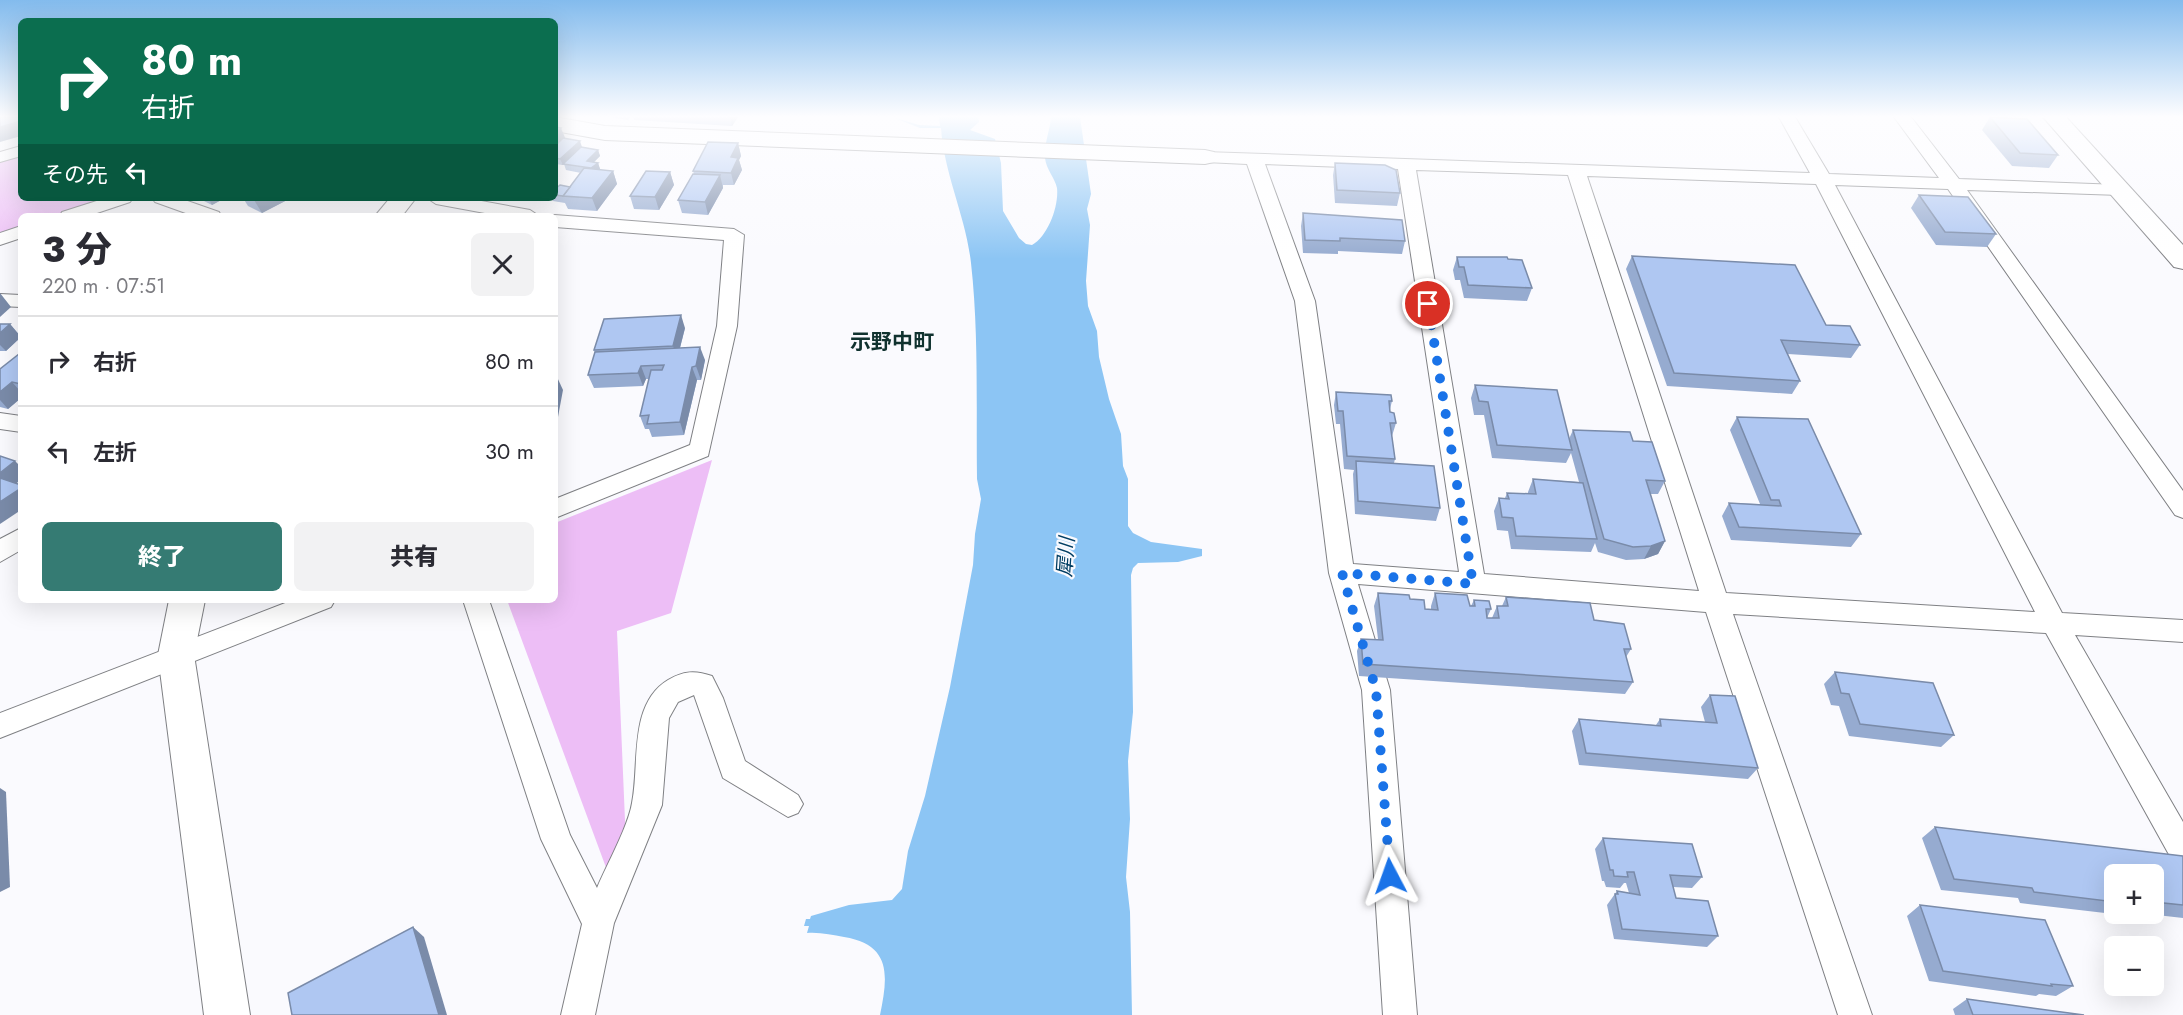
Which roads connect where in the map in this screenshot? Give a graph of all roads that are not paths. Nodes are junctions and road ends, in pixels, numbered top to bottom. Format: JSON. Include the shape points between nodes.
{"nodes":[{"id":1,"x":1256,"y":164,"type":"edge"},
{"id":2,"x":1406,"y":164,"type":"edge"},
{"id":3,"x":1415,"y":164,"type":"edge"},
{"id":4,"x":1814,"y":164,"type":"edge"},
{"id":5,"x":1938,"y":164,"type":"edge"},
{"id":6,"x":2097,"y":164,"type":"edge"},
{"id":7,"x":1576,"y":171,"type":"junction"},
{"id":8,"x":1823,"y":180,"type":"junction"},
{"id":9,"x":1954,"y":185,"type":"junction"},
{"id":10,"x":2120,"y":190,"type":"junction"},
{"id":11,"x":115,"y":201,"type":"edge"},
{"id":12,"x":170,"y":201,"type":"edge"},
{"id":13,"x":400,"y":201,"type":"edge"},
{"id":14,"x":452,"y":201,"type":"edge"},
{"id":15,"x":78,"y":213,"type":"edge"},
{"id":16,"x":204,"y":213,"type":"edge"},
{"id":17,"x":390,"y":213,"type":"edge"},
{"id":18,"x":514,"y":213,"type":"edge"},
{"id":19,"x":558,"y":227,"type":"edge"},
{"id":20,"x":18,"y":233,"type":"edge"},
{"id":21,"x":0,"y":239,"type":"edge"},
{"id":22,"x":2183,"y":261,"type":"edge"},
{"id":23,"x":0,"y":300,"type":"edge"},
{"id":24,"x":18,"y":301,"type":"edge"},
{"id":25,"x":0,"y":421,"type":"edge"},
{"id":26,"x":18,"y":424,"type":"edge"},
{"id":27,"x":558,"y":508,"type":"edge"},
{"id":28,"x":2183,"y":509,"type":"edge"},
{"id":29,"x":18,"y":539,"type":"edge"},
{"id":30,"x":0,"y":552,"type":"edge"},
{"id":31,"x":1342,"y":573,"type":"junction"},
{"id":32,"x":1473,"y":584,"type":"junction"},
{"id":33,"x":186,"y":603,"type":"edge"},
{"id":34,"x":314,"y":603,"type":"edge"},
{"id":35,"x":477,"y":603,"type":"edge"},
{"id":36,"x":1716,"y":603,"type":"junction"},
{"id":37,"x":2054,"y":623,"type":"junction"},
{"id":38,"x":2183,"y":632,"type":"edge"},
{"id":39,"x":176,"y":655,"type":"junction"},
{"id":40,"x":0,"y":726,"type":"edge"},
{"id":41,"x":788,"y":804,"type":"dead end"},
{"id":42,"x":2183,"y":850,"type":"edge"},
{"id":43,"x":598,"y":923,"type":"junction"},
{"id":44,"x":227,"y":1015,"type":"edge"},
{"id":45,"x":578,"y":1015,"type":"edge"},
{"id":46,"x":1400,"y":1015,"type":"edge"},
{"id":47,"x":1855,"y":1015,"type":"edge"}],
"edges":[{"from":1,"to":31,"type":"street","via":[[1305,301]]},
{"from":2,"to":32,"type":"street"},
{"from":3,"to":7,"type":"street"},
{"from":4,"to":8,"type":"street"},
{"from":5,"to":9,"type":"street"},
{"from":6,"to":10,"type":"street"},
{"from":7,"to":8,"type":"street"},
{"from":7,"to":36,"type":"street"},
{"from":8,"to":9,"type":"street"},
{"from":8,"to":37,"type":"street"},
{"from":9,"to":10,"type":"street"},
{"from":9,"to":28,"type":"street"},
{"from":10,"to":22,"type":"street"},
{"from":11,"to":15,"type":"street"},
{"from":12,"to":16,"type":"street"},
{"from":13,"to":17,"type":"street"},
{"from":14,"to":18,"type":"street"},
{"from":19,"to":27,"type":"street","via":[[734,235],[727,326],[700,450]]},
{"from":20,"to":21,"type":"street"},
{"from":23,"to":24,"type":"street"},
{"from":25,"to":26,"type":"street"},
{"from":29,"to":30,"type":"street"},
{"from":31,"to":32,"type":"street"},
{"from":31,"to":46,"type":"street","via":[[1376,690]]},
{"from":32,"to":36,"type":"street"},
{"from":33,"to":39,"type":"street"},
{"from":34,"to":39,"type":"street"},
{"from":35,"to":43,"type":"street","via":[[556,839]]},
{"from":36,"to":37,"type":"street"},
{"from":36,"to":47,"type":"street"},
{"from":37,"to":38,"type":"street"},
{"from":37,"to":42,"type":"street"},
{"from":39,"to":40,"type":"street"},
{"from":39,"to":44,"type":"street"},
{"from":41,"to":43,"type":"street","via":[[733,769],[702,684],[686,683],[677,688],[668,694],[655,717],[646,805]]},
{"from":43,"to":45,"type":"street"}]}
